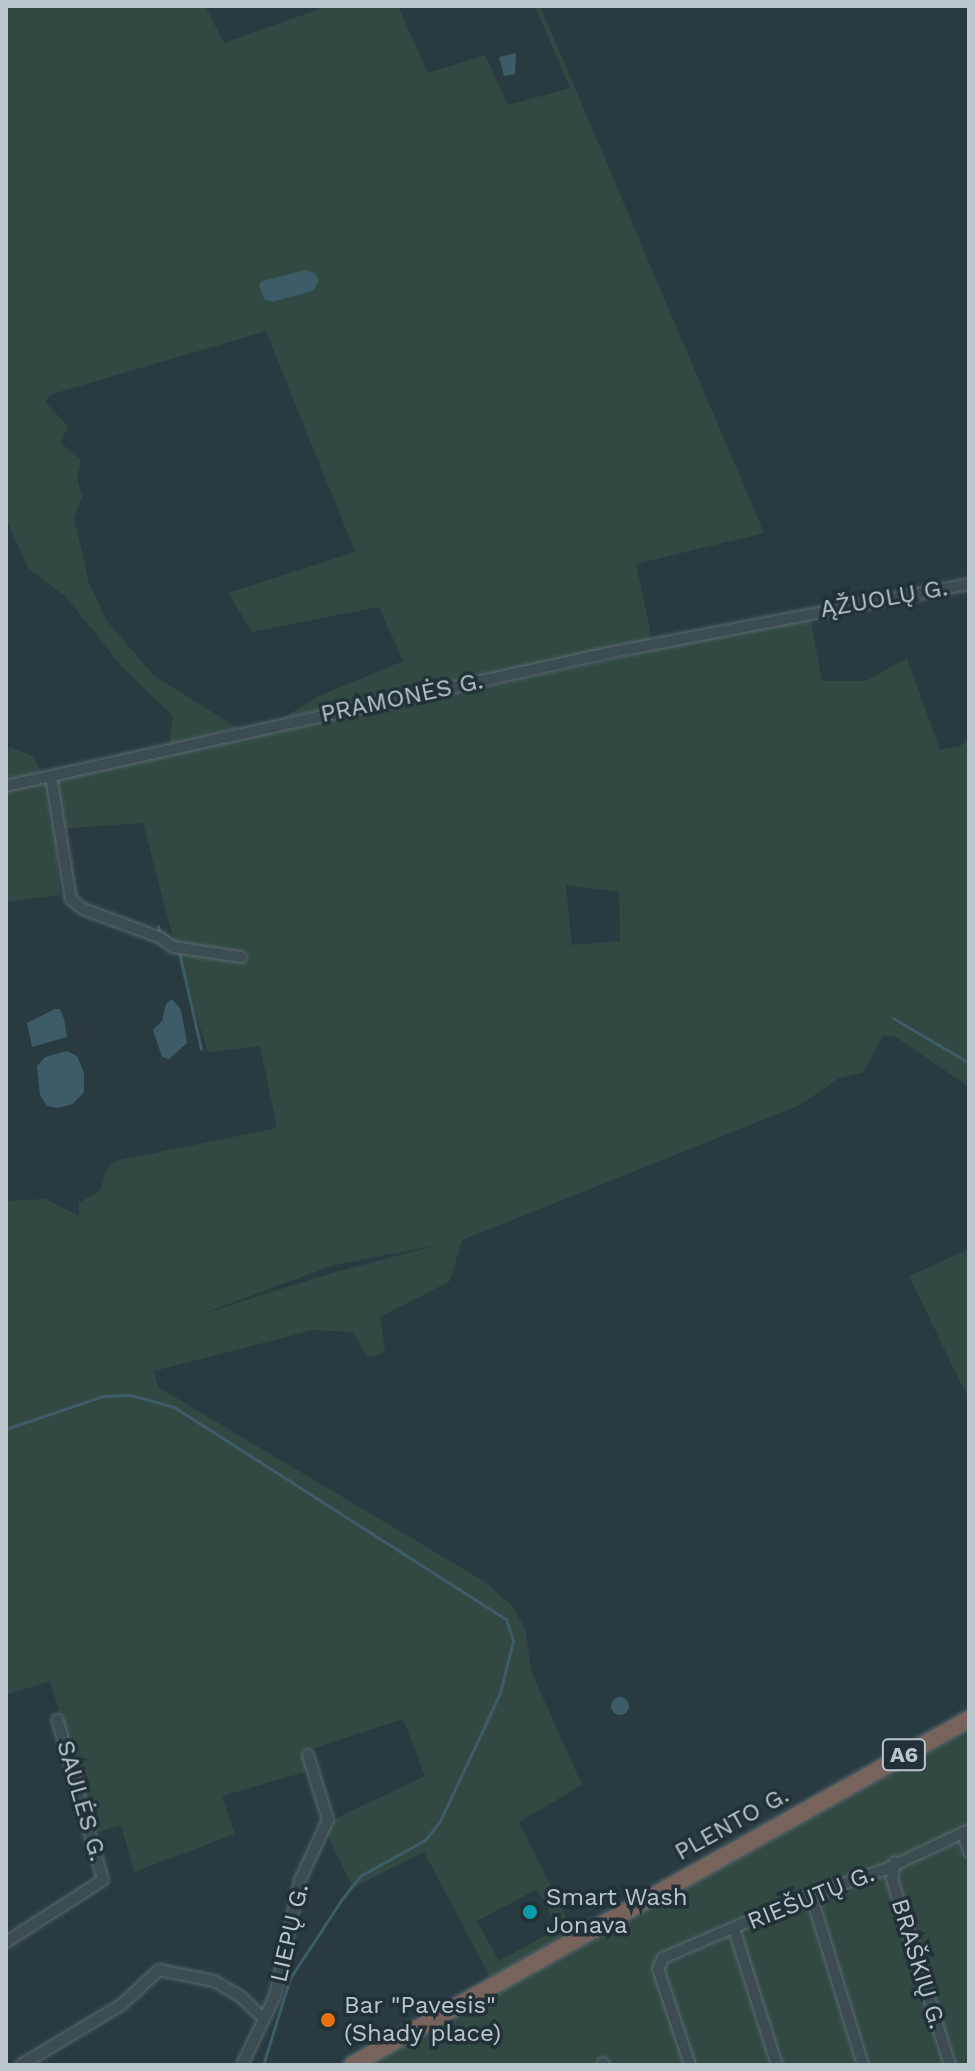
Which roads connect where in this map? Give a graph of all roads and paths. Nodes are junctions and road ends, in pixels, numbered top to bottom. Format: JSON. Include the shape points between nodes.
{"nodes":[{"id":1,"x":969,"y":584,"type":"edge"},
{"id":2,"x":800,"y":614,"type":"joint"},
{"id":3,"x":51,"y":776,"type":"junction"},
{"id":4,"x":6,"y":786,"type":"edge"},
{"id":5,"x":241,"y":957,"type":"dead end"},
{"id":6,"x":57,"y":1719,"type":"dead end"},
{"id":7,"x":969,"y":1719,"type":"edge"},
{"id":8,"x":308,"y":1755,"type":"dead end"},
{"id":9,"x":966,"y":1831,"type":"edge"},
{"id":10,"x":969,"y":1852,"type":"edge"},
{"id":11,"x":895,"y":1862,"type":"junction"},
{"id":12,"x":811,"y":1895,"type":"junction"},
{"id":13,"x":734,"y":1929,"type":"junction"},
{"id":14,"x":6,"y":1942,"type":"edge"},
{"id":15,"x":263,"y":2018,"type":"junction"},
{"id":16,"x":21,"y":2065,"type":"edge"},
{"id":17,"x":242,"y":2065,"type":"edge"},
{"id":18,"x":352,"y":2065,"type":"edge"},
{"id":19,"x":690,"y":2065,"type":"edge"},
{"id":20,"x":777,"y":2065,"type":"edge"},
{"id":21,"x":863,"y":2065,"type":"edge"},
{"id":22,"x":950,"y":2065,"type":"edge"}],
"edges":[{"from":1,"to":2,"type":"street","name":"ĄŽUOLŲ G."},
{"from":2,"to":3,"type":"street","name":"PRAMONĖS G."},
{"from":3,"to":4,"type":"street","name":"PRAMONĖS G."},
{"from":3,"to":5,"type":"street","via":[[71,899],[173,947]]},
{"from":6,"to":14,"type":"street","name":"SAULĖS G.","via":[[102,1883]]},
{"from":7,"to":18,"type":"highway","name":"PLENTO G.","number":"A6"},
{"from":8,"to":15,"type":"street","name":"LIEPŲ G.","via":[[328,1820],[300,1880],[281,1975]]},
{"from":9,"to":10,"type":"street"},
{"from":9,"to":11,"type":"street","name":"RIEŠUTŲ G."},
{"from":11,"to":12,"type":"street","name":"RIEŠUTŲ G."},
{"from":11,"to":22,"type":"street","name":"BRAŠKIŲ G.","via":[[892,1879]]},
{"from":12,"to":13,"type":"street","name":"RIEŠUTŲ G."},
{"from":12,"to":21,"type":"street"},
{"from":13,"to":19,"type":"street","name":"RIEŠUTŲ G.","via":[[663,1958],[658,1969]]},
{"from":13,"to":20,"type":"street"},
{"from":15,"to":16,"type":"street","via":[[214,1981],[159,1970],[121,2005]]},
{"from":15,"to":17,"type":"street","name":"LIEPŲ G."}]}
